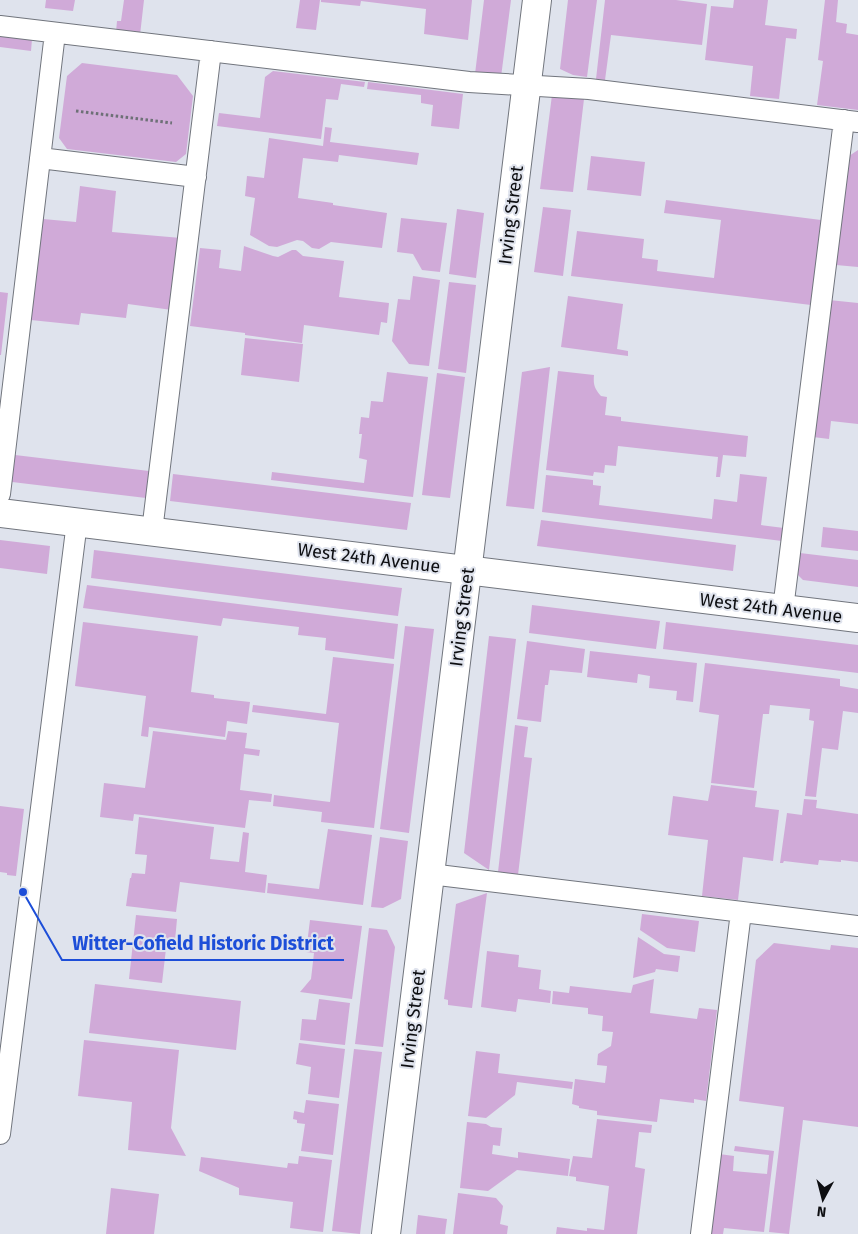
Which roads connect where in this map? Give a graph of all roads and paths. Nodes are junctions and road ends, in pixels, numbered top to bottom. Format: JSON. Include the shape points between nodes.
{"nodes":[{"id":1,"x":537,"y":0,"type":"edge"},
{"id":2,"x":0,"y":26,"type":"edge"},
{"id":3,"x":55,"y":33,"type":"junction"},
{"id":4,"x":211,"y":51,"type":"junction"},
{"id":5,"x":527,"y":86,"type":"junction"},
{"id":6,"x":46,"y":108,"type":"junction"},
{"id":7,"x":851,"y":121,"type":"edge"},
{"id":8,"x":202,"y":126,"type":"junction"},
{"id":9,"x":40,"y":158,"type":"junction"},
{"id":10,"x":196,"y":177,"type":"junction"},
{"id":11,"x":0,"y":494,"type":"edge"},
{"id":12,"x":0,"y":513,"type":"edge"},
{"id":13,"x":77,"y":522,"type":"junction"},
{"id":14,"x":152,"y":532,"type":"junction"},
{"id":15,"x":468,"y":570,"type":"junction"},
{"id":16,"x":782,"y":609,"type":"junction"},
{"id":17,"x":858,"y":618,"type":"edge"},
{"id":18,"x":430,"y":874,"type":"junction"},
{"id":19,"x":741,"y":912,"type":"junction"},
{"id":20,"x":858,"y":926,"type":"edge"},
{"id":21,"x":0,"y":1134,"type":"edge"},
{"id":22,"x":386,"y":1234,"type":"edge"},
{"id":23,"x":701,"y":1234,"type":"edge"}],
"edges":[{"from":1,"to":5,"type":"street","name":"Irving Street"},
{"from":2,"to":3,"type":"lane"},
{"from":3,"to":4,"type":"lane"},
{"from":3,"to":6,"type":"lane"},
{"from":4,"to":5,"type":"lane","via":[[468,82]]},
{"from":4,"to":8,"type":"lane"},
{"from":5,"to":7,"type":"lane","via":[[589,89]]},
{"from":5,"to":15,"type":"street","name":"Irving Street"},
{"from":6,"to":8,"type":"path"},
{"from":6,"to":9,"type":"lane"},
{"from":7,"to":16,"type":"lane"},
{"from":8,"to":10,"type":"lane"},
{"from":9,"to":10,"type":"lane"},
{"from":9,"to":11,"type":"lane"},
{"from":10,"to":14,"type":"lane"},
{"from":12,"to":13,"type":"street","name":"West 24th Avenue"},
{"from":13,"to":14,"type":"street","name":"West 24th Avenue"},
{"from":13,"to":21,"type":"lane"},
{"from":14,"to":15,"type":"street","name":"West 24th Avenue"},
{"from":15,"to":16,"type":"street","name":"West 24th Avenue"},
{"from":15,"to":18,"type":"street","name":"Irving Street"},
{"from":16,"to":17,"type":"street","name":"West 24th Avenue"},
{"from":18,"to":19,"type":"lane"},
{"from":18,"to":22,"type":"street","name":"Irving Street"},
{"from":19,"to":20,"type":"lane"},
{"from":19,"to":23,"type":"lane"}]}
